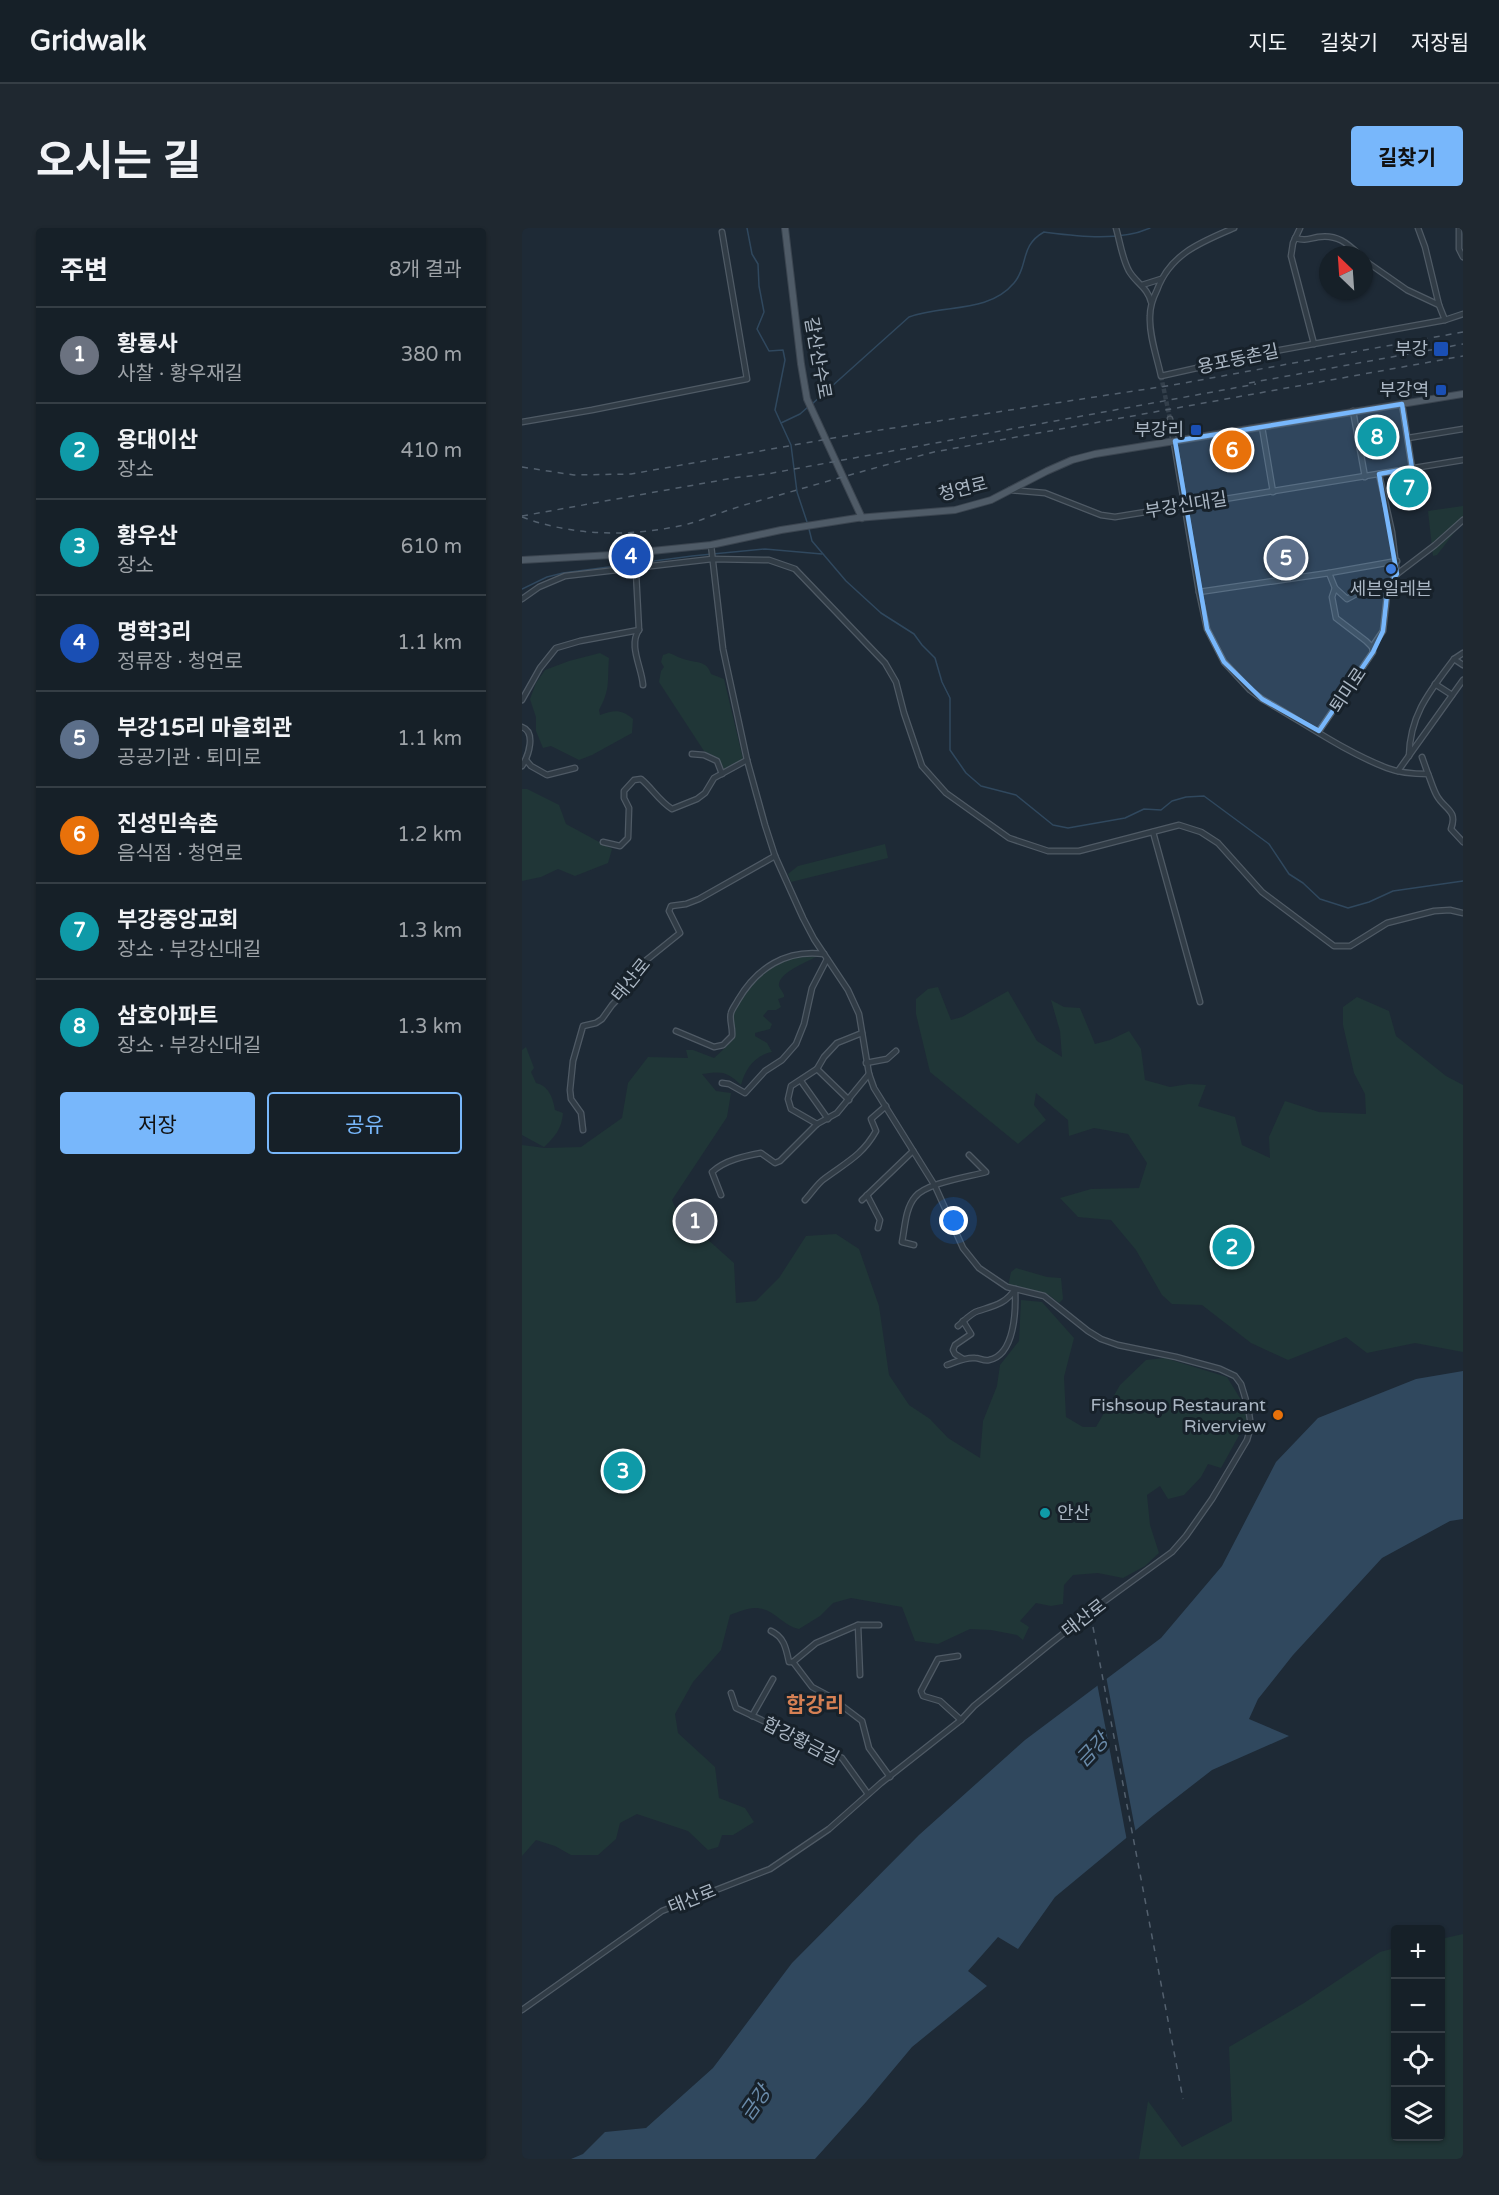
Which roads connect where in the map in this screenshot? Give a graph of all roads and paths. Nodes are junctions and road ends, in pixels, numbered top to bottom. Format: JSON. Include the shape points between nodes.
{"nodes":[{"id":1,"x":785,"y":228,"type":"edge"},
{"id":2,"x":1116,"y":228,"type":"edge"},
{"id":3,"x":1234,"y":228,"type":"edge"},
{"id":4,"x":1300,"y":228,"type":"edge"},
{"id":5,"x":1418,"y":228,"type":"edge"},
{"id":6,"x":1459,"y":228,"type":"edge"},
{"id":7,"x":722,"y":232,"type":"dead end"},
{"id":8,"x":1295,"y":238,"type":"junction"},
{"id":9,"x":1350,"y":246,"type":"edge"},
{"id":10,"x":1463,"y":257,"type":"edge"},
{"id":11,"x":1373,"y":266,"type":"edge"},
{"id":12,"x":1161,"y":279,"type":"junction"},
{"id":13,"x":1142,"y":285,"type":"junction"},
{"id":14,"x":1151,"y":305,"type":"junction"},
{"id":15,"x":1439,"y":305,"type":"junction"},
{"id":16,"x":1463,"y":314,"type":"edge"},
{"id":17,"x":1445,"y":320,"type":"junction"},
{"id":18,"x":1314,"y":344,"type":"junction"},
{"id":19,"x":1463,"y":394,"type":"edge"},
{"id":20,"x":1402,"y":404,"type":"junction"},
{"id":21,"x":1353,"y":411,"type":"junction"},
{"id":22,"x":1170,"y":419,"type":"tunnel mouth"},
{"id":23,"x":522,"y":422,"type":"edge"},
{"id":24,"x":1262,"y":427,"type":"junction"},
{"id":25,"x":1463,"y":429,"type":"edge"},
{"id":26,"x":1408,"y":438,"type":"junction"},
{"id":27,"x":1175,"y":441,"type":"junction"},
{"id":28,"x":1463,"y":460,"type":"edge"},
{"id":29,"x":1412,"y":468,"type":"junction"},
{"id":30,"x":1379,"y":474,"type":"junction"},
{"id":31,"x":1365,"y":477,"type":"junction"},
{"id":32,"x":1010,"y":490,"type":"junction"},
{"id":33,"x":1273,"y":492,"type":"junction"},
{"id":34,"x":1186,"y":506,"type":"junction"},
{"id":35,"x":860,"y":518,"type":"junction"},
{"id":36,"x":1463,"y":520,"type":"edge"},
{"id":37,"x":711,"y":546,"type":"junction"},
{"id":38,"x":635,"y":553,"type":"junction"},
{"id":39,"x":522,"y":560,"type":"edge"},
{"id":40,"x":712,"y":560,"type":"junction"},
{"id":41,"x":1397,"y":561,"type":"junction"},
{"id":42,"x":637,"y":568,"type":"junction"},
{"id":43,"x":1329,"y":573,"type":"junction"},
{"id":44,"x":1397,"y":574,"type":"junction"},
{"id":45,"x":1388,"y":586,"type":"junction"},
{"id":46,"x":1335,"y":588,"type":"junction"},
{"id":47,"x":1199,"y":592,"type":"junction"},
{"id":48,"x":522,"y":599,"type":"edge"},
{"id":49,"x":639,"y":630,"type":"junction"},
{"id":50,"x":1372,"y":647,"type":"junction"},
{"id":51,"x":1463,"y":653,"type":"edge"},
{"id":52,"x":1454,"y":658,"type":"junction"},
{"id":53,"x":1463,"y":665,"type":"edge"},
{"id":54,"x":1463,"y":680,"type":"edge"},
{"id":55,"x":1435,"y":684,"type":"junction"},
{"id":56,"x":643,"y":685,"type":"dead end"},
{"id":57,"x":1452,"y":695,"type":"junction"},
{"id":58,"x":522,"y":700,"type":"edge"},
{"id":59,"x":522,"y":727,"type":"edge"},
{"id":60,"x":1319,"y":731,"type":"junction"},
{"id":61,"x":692,"y":754,"type":"dead end"},
{"id":62,"x":1409,"y":756,"type":"junction"},
{"id":63,"x":1422,"y":758,"type":"dead end"},
{"id":64,"x":526,"y":760,"type":"junction"},
{"id":65,"x":747,"y":760,"type":"junction"},
{"id":66,"x":522,"y":766,"type":"edge"},
{"id":67,"x":575,"y":768,"type":"dead end"},
{"id":68,"x":1398,"y":771,"type":"junction"},
{"id":69,"x":722,"y":774,"type":"junction"},
{"id":70,"x":1428,"y":774,"type":"junction"},
{"id":71,"x":1153,"y":832,"type":"junction"},
{"id":72,"x":603,"y":842,"type":"dead end"},
{"id":73,"x":1463,"y":842,"type":"edge"},
{"id":74,"x":775,"y":856,"type":"junction"},
{"id":75,"x":1463,"y":913,"type":"edge"},
{"id":76,"x":826,"y":956,"type":"junction"},
{"id":77,"x":1200,"y":1002,"type":"dead end"},
{"id":78,"x":676,"y":1031,"type":"dead end"},
{"id":79,"x":862,"y":1034,"type":"junction"},
{"id":80,"x":896,"y":1051,"type":"dead end"},
{"id":81,"x":866,"y":1063,"type":"junction"},
{"id":82,"x":818,"y":1070,"type":"junction"},
{"id":83,"x":869,"y":1074,"type":"junction"},
{"id":84,"x":801,"y":1081,"type":"junction"},
{"id":85,"x":722,"y":1083,"type":"dead end"},
{"id":86,"x":849,"y":1100,"type":"junction"},
{"id":87,"x":886,"y":1106,"type":"junction"},
{"id":88,"x":828,"y":1119,"type":"junction"},
{"id":89,"x":817,"y":1124,"type":"junction"},
{"id":90,"x":583,"y":1130,"type":"dead end"},
{"id":91,"x":913,"y":1151,"type":"junction"},
{"id":92,"x":969,"y":1155,"type":"dead end"},
{"id":93,"x":934,"y":1186,"type":"junction"},
{"id":94,"x":721,"y":1195,"type":"dead end"},
{"id":95,"x":867,"y":1195,"type":"junction"},
{"id":96,"x":805,"y":1200,"type":"dead end"},
{"id":97,"x":862,"y":1200,"type":"dead end"},
{"id":98,"x":878,"y":1228,"type":"dead end"},
{"id":99,"x":914,"y":1245,"type":"dead end"},
{"id":100,"x":1015,"y":1289,"type":"junction"},
{"id":101,"x":963,"y":1322,"type":"junction"},
{"id":102,"x":958,"y":1326,"type":"dead end"},
{"id":103,"x":963,"y":1359,"type":"junction"},
{"id":104,"x":947,"y":1365,"type":"dead end"},
{"id":105,"x":879,"y":1625,"type":"dead end"},
{"id":106,"x":858,"y":1626,"type":"junction"},
{"id":107,"x":771,"y":1631,"type":"dead end"},
{"id":108,"x":958,"y":1656,"type":"dead end"},
{"id":109,"x":793,"y":1662,"type":"junction"},
{"id":110,"x":860,"y":1675,"type":"dead end"},
{"id":111,"x":773,"y":1679,"type":"dead end"},
{"id":112,"x":731,"y":1693,"type":"dead end"},
{"id":113,"x":752,"y":1716,"type":"junction"},
{"id":114,"x":961,"y":1720,"type":"junction"},
{"id":115,"x":890,"y":1777,"type":"junction"},
{"id":116,"x":868,"y":1794,"type":"junction"},
{"id":117,"x":522,"y":2010,"type":"edge"}],
"edges":[{"from":1,"to":35,"type":"main road","name":"갈산산수로","via":[[809,404]]},
{"from":2,"to":13,"type":"street","via":[[1127,266]]},
{"from":3,"to":12,"type":"street","via":[[1192,246]]},
{"from":4,"to":8,"type":"street"},
{"from":5,"to":15,"type":"street"},
{"from":6,"to":10,"type":"street"},
{"from":7,"to":23,"type":"street","via":[[747,379]]},
{"from":8,"to":9,"type":"street","via":[[1305,241],[1332,237]]},
{"from":8,"to":18,"type":"street","via":[[1291,256]]},
{"from":11,"to":15,"type":"street","via":[[1407,290]]},
{"from":12,"to":13,"type":"street"},
{"from":12,"to":14,"type":"street"},
{"from":13,"to":14,"type":"street","via":[[1150,295]]},
{"from":14,"to":18,"type":"street","name":"용포동촌길","via":[[1152,338],[1161,376]]},
{"from":15,"to":17,"type":"street"},
{"from":16,"to":17,"type":"street","name":"용포동촌길"},
{"from":17,"to":18,"type":"street","name":"용포동촌길"},
{"from":19,"to":20,"type":"main road","name":"청연로"},
{"from":20,"to":21,"type":"main road","name":"청연로"},
{"from":20,"to":26,"type":"street"},
{"from":21,"to":24,"type":"main road","name":"청연로"},
{"from":21,"to":31,"type":"street"},
{"from":22,"to":27,"type":"street"},
{"from":24,"to":27,"type":"main road","name":"청연로"},
{"from":24,"to":33,"type":"street"},
{"from":25,"to":26,"type":"street"},
{"from":26,"to":29,"type":"street"},
{"from":27,"to":32,"type":"main road","name":"청연로","via":[[1072,460]]},
{"from":27,"to":34,"type":"street"},
{"from":28,"to":29,"type":"street","name":"부강신대길"},
{"from":29,"to":30,"type":"street","name":"부강신대길"},
{"from":30,"to":31,"type":"street","name":"부강신대길"},
{"from":30,"to":41,"type":"street"},
{"from":31,"to":33,"type":"street","name":"부강신대길"},
{"from":32,"to":34,"type":"street","name":"부강신대길","via":[[1045,493],[1115,517]]},
{"from":32,"to":35,"type":"main road","name":"청연로","via":[[992,500],[955,510]]},
{"from":33,"to":34,"type":"street","name":"부강신대길"},
{"from":34,"to":47,"type":"street"},
{"from":35,"to":37,"type":"main road","name":"청연로"},
{"from":36,"to":44,"type":"street"},
{"from":37,"to":38,"type":"main road","name":"청연로"},
{"from":37,"to":40,"type":"street","name":"태산로"},
{"from":38,"to":39,"type":"main road","name":"청연로"},
{"from":38,"to":42,"type":"street"},
{"from":40,"to":42,"type":"street"},
{"from":40,"to":65,"type":"street","name":"태산로","via":[[723,649]]},
{"from":40,"to":71,"type":"street","via":[[769,560],[795,569],[885,663],[896,682],[922,766],[946,793],[1009,838],[1047,851],[1078,851]]},
{"from":41,"to":43,"type":"street"},
{"from":41,"to":44,"type":"street"},
{"from":42,"to":48,"type":"street","via":[[565,576]]},
{"from":42,"to":49,"type":"street"},
{"from":43,"to":46,"type":"street","name":"퇴미로"},
{"from":43,"to":47,"type":"street"},
{"from":44,"to":45,"type":"street"},
{"from":45,"to":46,"type":"street","via":[[1374,586],[1347,599]]},
{"from":45,"to":50,"type":"street","name":"퇴미로","via":[[1383,631]]},
{"from":46,"to":50,"type":"street","name":"퇴미로","via":[[1332,597],[1336,618]]},
{"from":47,"to":60,"type":"street","via":[[1213,644],[1236,676],[1262,699]]},
{"from":49,"to":56,"type":"street","via":[[634,642]]},
{"from":49,"to":58,"type":"street","via":[[556,648]]},
{"from":50,"to":60,"type":"street","name":"퇴미로","via":[[1373,652]]},
{"from":51,"to":52,"type":"street"},
{"from":52,"to":53,"type":"street"},
{"from":52,"to":55,"type":"street"},
{"from":54,"to":57,"type":"street"},
{"from":55,"to":57,"type":"street"},
{"from":55,"to":62,"type":"street","via":[[1415,717]]},
{"from":57,"to":62,"type":"street"},
{"from":59,"to":64,"type":"street","via":[[531,734]]},
{"from":60,"to":68,"type":"street"},
{"from":61,"to":69,"type":"street","via":[[717,760]]},
{"from":62,"to":68,"type":"street"},
{"from":63,"to":70,"type":"street"},
{"from":64,"to":66,"type":"street"},
{"from":64,"to":67,"type":"street","via":[[547,775]]},
{"from":65,"to":69,"type":"street"},
{"from":65,"to":74,"type":"street","name":"태산로"},
{"from":68,"to":70,"type":"street"},
{"from":69,"to":72,"type":"street","via":[[697,799],[672,809],[641,779],[634,780],[624,791],[629,808],[628,838],[620,846]]},
{"from":70,"to":73,"type":"street","via":[[1437,795],[1452,813],[1451,829]]},
{"from":71,"to":75,"type":"street","via":[[1179,825],[1201,832],[1218,843],[1262,892],[1334,946],[1350,946],[1387,923],[1434,911]]},
{"from":71,"to":77,"type":"street"},
{"from":74,"to":76,"type":"street","name":"태산로","via":[[803,918]]},
{"from":74,"to":90,"type":"street","name":"태산로","via":[[699,899],[671,906],[669,911],[680,933],[639,966],[634,982],[602,1019],[583,1026],[570,1090],[581,1113]]},
{"from":76,"to":78,"type":"street","via":[[808,951],[794,954],[754,977],[730,1014],[732,1036],[723,1045],[714,1047]]},
{"from":76,"to":79,"type":"street","name":"태산로","via":[[854,1001]]},
{"from":76,"to":85,"type":"street","via":[[796,1044],[745,1093]]},
{"from":79,"to":81,"type":"street","name":"태산로"},
{"from":79,"to":82,"type":"street","via":[[833,1046]]},
{"from":80,"to":81,"type":"street","via":[[887,1059]]},
{"from":81,"to":83,"type":"street","name":"태산로"},
{"from":82,"to":84,"type":"street"},
{"from":82,"to":86,"type":"street"},
{"from":83,"to":86,"type":"street"},
{"from":83,"to":87,"type":"street","name":"태산로"},
{"from":84,"to":88,"type":"street"},
{"from":84,"to":89,"type":"street","via":[[791,1086],[791,1109]]},
{"from":86,"to":88,"type":"street"},
{"from":87,"to":91,"type":"street","name":"태산로"},
{"from":87,"to":96,"type":"street","via":[[871,1119],[876,1131],[860,1152],[823,1179]]},
{"from":88,"to":89,"type":"street"},
{"from":89,"to":94,"type":"street","via":[[780,1161],[775,1163],[761,1153],[716,1169],[712,1172]]},
{"from":91,"to":93,"type":"street","name":"태산로"},
{"from":91,"to":95,"type":"street"},
{"from":92,"to":93,"type":"street","via":[[986,1172]]},
{"from":93,"to":99,"type":"street","via":[[921,1191],[909,1207],[902,1242]]},
{"from":93,"to":100,"type":"street","name":"태산로","via":[[969,1256],[996,1280]]},
{"from":95,"to":97,"type":"street"},
{"from":95,"to":98,"type":"street","via":[[880,1220]]},
{"from":100,"to":101,"type":"street","via":[[1003,1303],[976,1312]]},
{"from":100,"to":103,"type":"street","via":[[1008,1346],[1003,1353],[991,1359]]},
{"from":100,"to":114,"type":"street","name":"태산로","via":[[1044,1296],[1101,1339],[1235,1376],[1251,1426],[1247,1440],[1212,1499],[1172,1552],[1075,1624]]},
{"from":101,"to":102,"type":"street"},
{"from":101,"to":103,"type":"street","via":[[971,1335],[953,1350]]},
{"from":103,"to":104,"type":"street"},
{"from":105,"to":106,"type":"street"},
{"from":106,"to":109,"type":"street","via":[[816,1643]]},
{"from":106,"to":110,"type":"street"},
{"from":107,"to":109,"type":"street","via":[[785,1644],[789,1662]]},
{"from":108,"to":114,"type":"street","via":[[938,1659],[921,1691],[923,1696],[940,1701]]},
{"from":109,"to":115,"type":"street","via":[[812,1687],[862,1721],[868,1748]]},
{"from":111,"to":113,"type":"street"},
{"from":112,"to":113,"type":"street","name":"합강황금길","via":[[736,1708]]},
{"from":113,"to":116,"type":"street","name":"합강황금길","via":[[842,1758]]},
{"from":114,"to":115,"type":"street","name":"태산로"},
{"from":115,"to":116,"type":"street","name":"태산로"},
{"from":116,"to":117,"type":"street","name":"태산로","via":[[829,1829],[770,1869],[662,1911]]}]}
